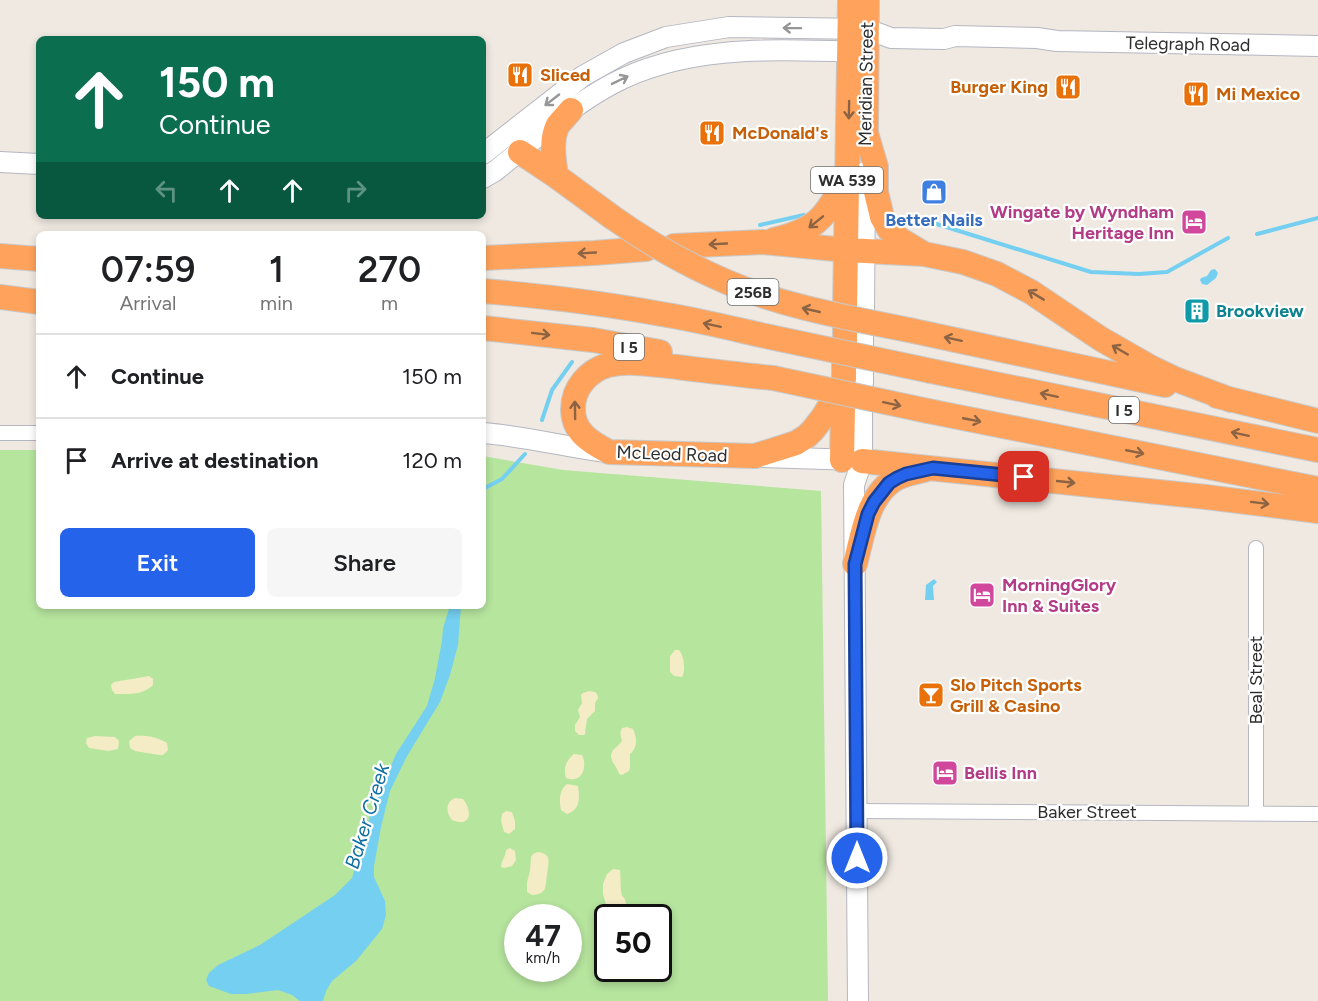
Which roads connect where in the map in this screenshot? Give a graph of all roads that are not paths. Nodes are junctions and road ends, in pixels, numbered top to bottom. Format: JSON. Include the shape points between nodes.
{"nodes":[{"id":1,"x":850,"y":0,"type":"edge"},
{"id":2,"x":867,"y":0,"type":"edge"},
{"id":3,"x":858,"y":40,"type":"junction"},
{"id":4,"x":1318,"y":46,"type":"edge"},
{"id":5,"x":572,"y":110,"type":"junction"},
{"id":6,"x":866,"y":133,"type":"junction"},
{"id":7,"x":501,"y":150,"type":"edge"},
{"id":8,"x":0,"y":162,"type":"edge"},
{"id":9,"x":36,"y":164,"type":"edge"},
{"id":10,"x":486,"y":173,"type":"edge"},
{"id":11,"x":848,"y":174,"type":"junction"},
{"id":12,"x":556,"y":176,"type":"junction"},
{"id":13,"x":763,"y":243,"type":"junction"},
{"id":14,"x":674,"y":246,"type":"dead end"},
{"id":15,"x":645,"y":249,"type":"dead end"},
{"id":16,"x":0,"y":250,"type":"edge"},
{"id":17,"x":36,"y":250,"type":"edge"},
{"id":18,"x":855,"y":251,"type":"junction"},
{"id":19,"x":924,"y":254,"type":"junction"},
{"id":20,"x":0,"y":256,"type":"edge"},
{"id":21,"x":486,"y":258,"type":"edge"},
{"id":22,"x":36,"y":259,"type":"edge"},
{"id":23,"x":486,"y":291,"type":"edge"},
{"id":24,"x":0,"y":296,"type":"edge"},
{"id":25,"x":36,"y":297,"type":"edge"},
{"id":26,"x":36,"y":302,"type":"edge"},
{"id":27,"x":486,"y":328,"type":"edge"},
{"id":28,"x":852,"y":348,"type":"dead end"},
{"id":29,"x":773,"y":378,"type":"junction"},
{"id":30,"x":1231,"y":400,"type":"junction"},
{"id":31,"x":1318,"y":421,"type":"edge"},
{"id":32,"x":0,"y":433,"type":"edge"},
{"id":33,"x":36,"y":433,"type":"edge"},
{"id":34,"x":486,"y":433,"type":"edge"},
{"id":35,"x":1318,"y":450,"type":"edge"},
{"id":36,"x":609,"y":452,"type":"junction"},
{"id":37,"x":755,"y":456,"type":"junction"},
{"id":38,"x":852,"y":460,"type":"junction"},
{"id":39,"x":933,"y":468,"type":"junction"},
{"id":40,"x":1318,"y":489,"type":"edge"},
{"id":41,"x":1318,"y":512,"type":"edge"},
{"id":42,"x":1256,"y":548,"type":"dead end"},
{"id":43,"x":855,"y":564,"type":"junction"},
{"id":44,"x":856,"y":811,"type":"junction"},
{"id":45,"x":1256,"y":813,"type":"junction"},
{"id":46,"x":1318,"y":814,"type":"edge"},
{"id":47,"x":858,"y":1001,"type":"edge"}],
"edges":[{"from":1,"to":3,"type":"highway","name":"Meridian Street","number":"WA 539"},
{"from":2,"to":3,"type":"highway","name":"Meridian Street","number":"WA 539"},
{"from":3,"to":4,"type":"street","name":"Telegraph Road","via":[[966,36]]},
{"from":5,"to":3,"type":"street","one_way":true,"via":[[632,74],[673,61]]},
{"from":3,"to":6,"type":"highway","name":"Meridian Street","number":"WA 539"},
{"from":3,"to":7,"type":"street","one_way":true,"via":[[729,27],[666,37],[624,53],[583,76]]},
{"from":3,"to":11,"type":"highway","name":"Meridian Street","number":"WA 539","one_way":true},
{"from":5,"to":7,"type":"street"},
{"from":5,"to":12,"type":"highway","via":[[555,133]]},
{"from":6,"to":18,"type":"street","name":"Meridian Street","number":"WA 539"},
{"from":6,"to":19,"type":"highway","via":[[876,167],[882,217],[899,239]]},
{"from":7,"to":10,"type":"street"},
{"from":7,"to":12,"type":"highway","number":"256B"},
{"from":8,"to":9,"type":"street"},
{"from":11,"to":13,"type":"highway","one_way":true,"via":[[830,207],[813,225],[792,236]]},
{"from":11,"to":18,"type":"highway","name":"Meridian Street","number":"WA 539"},
{"from":30,"to":12,"type":"highway","number":"256B","one_way":true,"bridge":true,"via":[[800,307],[740,288],[639,236]]},
{"from":13,"to":14,"type":"highway","one_way":true},
{"from":13,"to":18,"type":"highway"},
{"from":15,"to":21,"type":"highway","one_way":true},
{"from":16,"to":17,"type":"highway"},
{"from":18,"to":19,"type":"highway"},
{"from":18,"to":28,"type":"highway","name":"Meridian Street","number":"WA 539"},
{"from":30,"to":19,"type":"highway","one_way":true,"via":[[1150,367],[997,274]]},
{"from":20,"to":22,"type":"highway"},
{"from":35,"to":23,"type":"highway","number":"I 5","one_way":true,"bridge":true,"via":[[664,314]]},
{"from":24,"to":25,"type":"highway"},
{"from":24,"to":26,"type":"highway"},
{"from":27,"to":29,"type":"highway","number":"I 5","one_way":true,"via":[[593,340]]},
{"from":36,"to":29,"type":"highway","one_way":true,"via":[[582,435],[573,415],[581,384],[597,370],[631,363]]},
{"from":29,"to":40,"type":"highway","number":"I 5","one_way":true,"bridge":true},
{"from":30,"to":31,"type":"highway"},
{"from":32,"to":33,"type":"street"},
{"from":34,"to":36,"type":"street","name":"McLeod Road"},
{"from":36,"to":37,"type":"highway","name":"McLeod Road"},
{"from":37,"to":38,"type":"street","name":"McLeod Road"},
{"from":37,"to":38,"type":"highway","via":[[796,443],[824,417],[845,407]]},
{"from":38,"to":39,"type":"highway"},
{"from":38,"to":43,"type":"street"},
{"from":39,"to":41,"type":"highway","one_way":true},
{"from":39,"to":43,"type":"highway","via":[[897,478],[881,492],[868,514]]},
{"from":42,"to":45,"type":"street","name":"Beal Street"},
{"from":43,"to":44,"type":"street"},
{"from":44,"to":45,"type":"street","name":"Baker Street"},
{"from":44,"to":47,"type":"street"},
{"from":45,"to":46,"type":"street","name":"Baker Street"}]}
